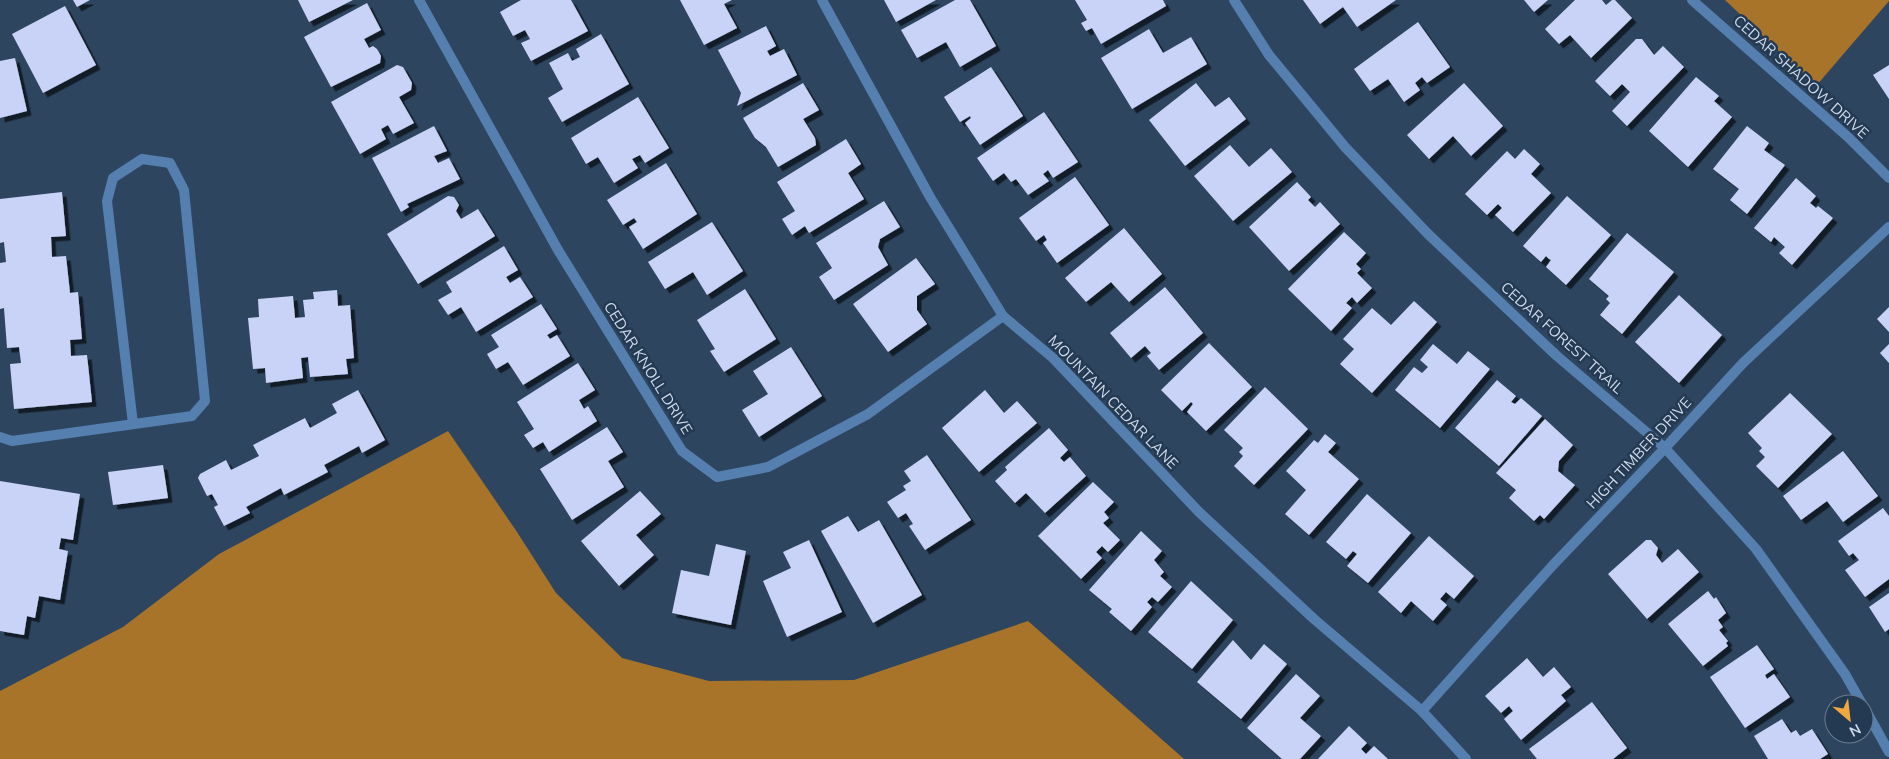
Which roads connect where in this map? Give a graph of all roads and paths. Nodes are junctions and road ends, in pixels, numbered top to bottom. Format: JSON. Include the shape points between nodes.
{"nodes":[{"id":1,"x":419,"y":0,"type":"edge"},
{"id":2,"x":822,"y":0,"type":"edge"},
{"id":3,"x":1234,"y":0,"type":"edge"},
{"id":4,"x":1692,"y":0,"type":"edge"},
{"id":5,"x":1889,"y":178,"type":"edge"},
{"id":6,"x":1889,"y":226,"type":"edge"},
{"id":7,"x":1003,"y":316,"type":"junction"},
{"id":8,"x":133,"y":424,"type":"junction"},
{"id":9,"x":0,"y":437,"type":"edge"},
{"id":10,"x":1666,"y":448,"type":"junction"},
{"id":11,"x":1857,"y":694,"type":"edge"},
{"id":12,"x":1422,"y":711,"type":"junction"},
{"id":13,"x":1874,"y":725,"type":"edge"},
{"id":14,"x":1889,"y":752,"type":"edge"},
{"id":15,"x":1466,"y":759,"type":"edge"}],
"edges":[{"from":1,"to":7,"type":"street","name":"CEDAR KNOLL DRIVE","via":[[558,250],[682,451],[717,477],[768,467],[868,414]]},
{"from":2,"to":7,"type":"street","name":"MOUNTAIN CEDAR LANE","via":[[930,197]]},
{"from":3,"to":10,"type":"street","name":"CEDAR FOREST TRAIL","via":[[1269,55],[1345,147],[1428,234],[1557,356]]},
{"from":4,"to":5,"type":"street","name":"CEDAR SHADOW DRIVE","via":[[1848,137]]},
{"from":6,"to":10,"type":"street","name":"HIGH TIMBER DRIVE","via":[[1743,363]]},
{"from":7,"to":12,"type":"street","name":"MOUNTAIN CEDAR LANE","via":[[1053,358],[1200,512],[1314,619]]},
{"from":8,"to":8,"type":"street","via":[[192,416],[205,401],[184,190],[170,163],[142,159],[113,178],[107,201]]},
{"from":8,"to":9,"type":"street","via":[[12,441]]},
{"from":10,"to":11,"type":"street","name":"CEDAR FOREST TRAIL","via":[[1756,549]]},
{"from":10,"to":12,"type":"street","name":"HIGH TIMBER DRIVE","via":[[1553,565]]},
{"from":12,"to":15,"type":"street","name":"MOUNTAIN CEDAR LANE"},
{"from":13,"to":14,"type":"street","name":"CEDAR FOREST TRAIL"}]}
